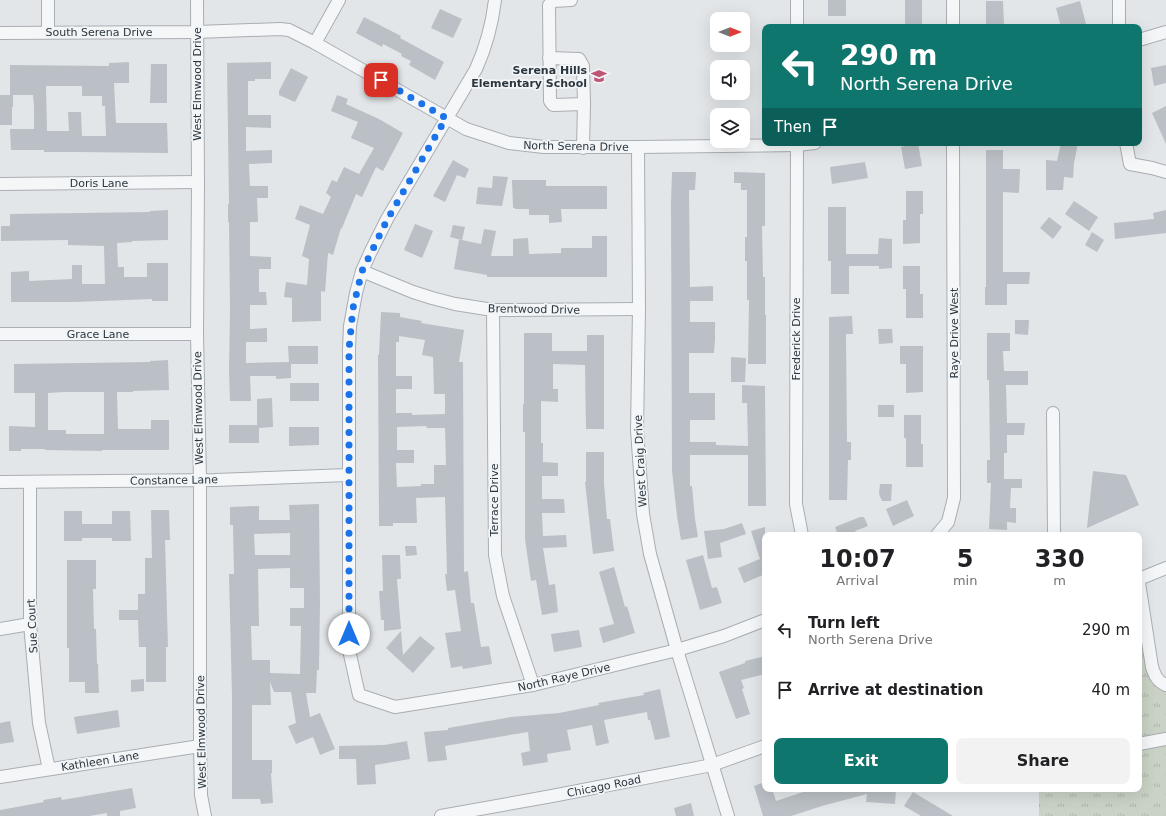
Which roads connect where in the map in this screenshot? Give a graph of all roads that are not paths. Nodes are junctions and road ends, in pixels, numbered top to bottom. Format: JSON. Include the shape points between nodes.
{"nodes":[{"id":1,"x":48,"y":0,"type":"edge"},
{"id":2,"x":197,"y":0,"type":"edge"},
{"id":3,"x":339,"y":0,"type":"edge"},
{"id":4,"x":495,"y":0,"type":"edge"},
{"id":5,"x":571,"y":0,"type":"edge"},
{"id":6,"x":797,"y":0,"type":"edge"},
{"id":7,"x":953,"y":0,"type":"edge"},
{"id":8,"x":1119,"y":0,"type":"edge"},
{"id":9,"x":797,"y":24,"type":"edge"},
{"id":10,"x":953,"y":24,"type":"edge"},
{"id":11,"x":1119,"y":24,"type":"edge"},
{"id":12,"x":48,"y":32,"type":"junction"},
{"id":13,"x":197,"y":32,"type":"junction"},
{"id":14,"x":1166,"y":32,"type":"edge"},
{"id":15,"x":0,"y":33,"type":"edge"},
{"id":16,"x":1142,"y":39,"type":"edge"},
{"id":17,"x":315,"y":42,"type":"junction"},
{"id":18,"x":549,"y":58,"type":"junction"},
{"id":19,"x":584,"y":104,"type":"junction"},
{"id":20,"x":446,"y":118,"type":"junction"},
{"id":21,"x":762,"y":145,"type":"edge"},
{"id":22,"x":797,"y":146,"type":"edge"},
{"id":23,"x":953,"y":146,"type":"edge"},
{"id":24,"x":1127,"y":146,"type":"edge"},
{"id":25,"x":638,"y":147,"type":"junction"},
{"id":26,"x":583,"y":148,"type":"junction"},
{"id":27,"x":1166,"y":172,"type":"edge"},
{"id":28,"x":198,"y":182,"type":"junction"},
{"id":29,"x":0,"y":184,"type":"edge"},
{"id":30,"x":362,"y":271,"type":"junction"},
{"id":31,"x":639,"y":309,"type":"junction"},
{"id":32,"x":492,"y":310,"type":"junction"},
{"id":33,"x":0,"y":334,"type":"edge"},
{"id":34,"x":197,"y":334,"type":"junction"},
{"id":35,"x":1053,"y":413,"type":"dead end"},
{"id":36,"x":348,"y":475,"type":"junction"},
{"id":37,"x":200,"y":480,"type":"junction"},
{"id":38,"x":0,"y":482,"type":"edge"},
{"id":39,"x":30,"y":482,"type":"junction"},
{"id":40,"x":801,"y":532,"type":"edge"},
{"id":41,"x":939,"y":532,"type":"edge"},
{"id":42,"x":1054,"y":532,"type":"edge"},
{"id":43,"x":1166,"y":568,"type":"edge"},
{"id":44,"x":1142,"y":577,"type":"edge"},
{"id":45,"x":1142,"y":602,"type":"edge"},
{"id":46,"x":762,"y":621,"type":"edge"},
{"id":47,"x":30,"y":624,"type":"junction"},
{"id":48,"x":0,"y":629,"type":"edge"},
{"id":49,"x":677,"y":650,"type":"junction"},
{"id":50,"x":1166,"y":685,"type":"edge"},
{"id":51,"x":533,"y":686,"type":"junction"},
{"id":52,"x":1166,"y":739,"type":"edge"},
{"id":53,"x":1142,"y":743,"type":"edge"},
{"id":54,"x":200,"y":746,"type":"junction"},
{"id":55,"x":762,"y":747,"type":"edge"},
{"id":56,"x":712,"y":765,"type":"junction"},
{"id":57,"x":49,"y":769,"type":"junction"},
{"id":58,"x":0,"y":777,"type":"edge"},
{"id":59,"x":205,"y":816,"type":"edge"},
{"id":60,"x":441,"y":816,"type":"edge"},
{"id":61,"x":728,"y":816,"type":"edge"}],
"edges":[{"from":1,"to":12,"type":"street"},
{"from":2,"to":13,"type":"street","name":"West Elmwood Drive"},
{"from":3,"to":17,"type":"street"},
{"from":4,"to":20,"type":"street","via":[[492,25],[482,55]]},
{"from":5,"to":18,"type":"street","via":[[553,1],[549,5]]},
{"from":6,"to":9,"type":"street"},
{"from":7,"to":10,"type":"street"},
{"from":8,"to":11,"type":"street"},
{"from":12,"to":13,"type":"street","name":"South Serena Drive"},
{"from":12,"to":15,"type":"street","name":"South Serena Drive"},
{"from":13,"to":17,"type":"street","name":"North Serena Drive","via":[[280,29],[289,30]]},
{"from":13,"to":28,"type":"street","name":"West Elmwood Drive"},
{"from":14,"to":16,"type":"street"},
{"from":17,"to":20,"type":"street","name":"North Serena Drive"},
{"from":18,"to":19,"type":"street","via":[[579,60],[583,66]]},
{"from":18,"to":19,"type":"street","via":[[550,101],[553,105]]},
{"from":19,"to":26,"type":"street"},
{"from":20,"to":26,"type":"street","name":"North Serena Drive","via":[[466,129],[509,143]]},
{"from":20,"to":30,"type":"street","via":[[387,220]]},
{"from":21,"to":25,"type":"street","name":"North Serena Drive"},
{"from":22,"to":40,"type":"street","name":"Frederick Drive","via":[[796,504]]},
{"from":23,"to":41,"type":"street","name":"Raye Drive West","via":[[954,498],[948,522]]},
{"from":24,"to":27,"type":"street","via":[[1130,164]]},
{"from":25,"to":26,"type":"street","name":"North Serena Drive"},
{"from":25,"to":31,"type":"street","name":"West Craig Drive"},
{"from":28,"to":29,"type":"street","name":"Doris Lane"},
{"from":28,"to":34,"type":"street","name":"West Elmwood Drive"},
{"from":30,"to":32,"type":"street","name":"Brentwood Drive","via":[[432,298]]},
{"from":30,"to":36,"type":"street","via":[[350,326]]},
{"from":31,"to":32,"type":"street","name":"Brentwood Drive"},
{"from":31,"to":49,"type":"street","name":"West Craig Drive","via":[[637,430],[643,514],[650,554]]},
{"from":32,"to":51,"type":"street","name":"Terrace Drive","via":[[495,555],[503,596]]},
{"from":33,"to":34,"type":"street","name":"Grace Lane"},
{"from":34,"to":37,"type":"street","name":"West Elmwood Drive"},
{"from":35,"to":42,"type":"street"},
{"from":36,"to":37,"type":"street","name":"Constance Lane"},
{"from":36,"to":51,"type":"street","name":"North Raye Drive","via":[[349,650],[359,695],[395,707]]},
{"from":37,"to":39,"type":"street","name":"Constance Lane"},
{"from":37,"to":54,"type":"street","name":"West Elmwood Drive"},
{"from":38,"to":39,"type":"street","name":"Constance Lane"},
{"from":39,"to":47,"type":"street","name":"Sue Court"},
{"from":43,"to":44,"type":"street"},
{"from":45,"to":50,"type":"street","via":[[1152,667],[1158,681]]},
{"from":46,"to":49,"type":"street","name":"North Raye Drive"},
{"from":47,"to":48,"type":"street"},
{"from":47,"to":57,"type":"street","name":"Sue Court","via":[[39,723]]},
{"from":49,"to":51,"type":"street","name":"North Raye Drive"},
{"from":49,"to":56,"type":"street","name":"West Craig Drive"},
{"from":52,"to":53,"type":"street"},
{"from":54,"to":57,"type":"street","name":"Kathleen Lane"},
{"from":54,"to":59,"type":"street","name":"West Elmwood Drive","via":[[201,795]]},
{"from":55,"to":56,"type":"street","name":"Chicago Road"},
{"from":56,"to":60,"type":"street","name":"Chicago Road"},
{"from":56,"to":61,"type":"street","name":"West Craig Drive"},
{"from":57,"to":58,"type":"street","name":"Kathleen Lane"}]}
